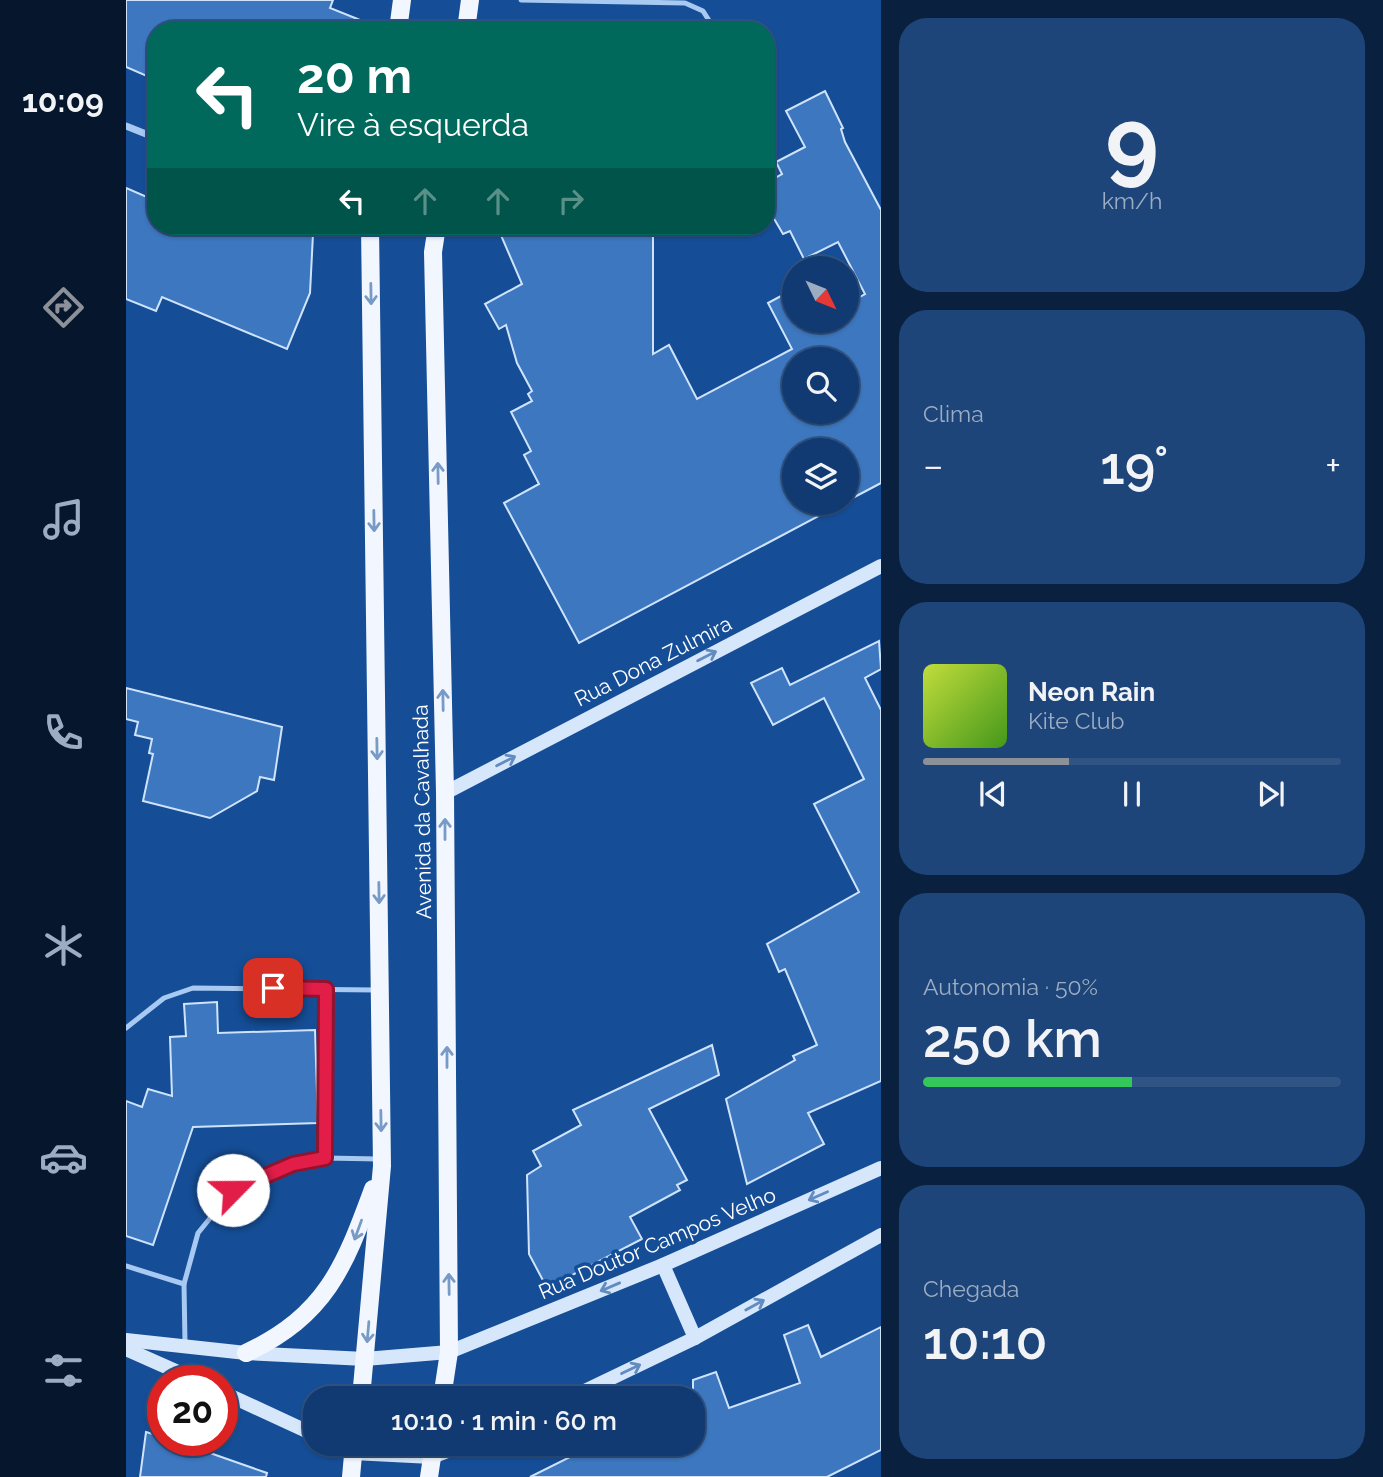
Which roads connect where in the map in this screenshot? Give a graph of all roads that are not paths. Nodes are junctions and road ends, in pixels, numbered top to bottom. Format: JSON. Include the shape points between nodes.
{"nodes":[{"id":1,"x":402,"y":0,"type":"edge"},
{"id":2,"x":470,"y":0,"type":"edge"},
{"id":3,"x":521,"y":0,"type":"edge"},
{"id":4,"x":399,"y":21,"type":"edge"},
{"id":5,"x":467,"y":21,"type":"edge"},
{"id":6,"x":709,"y":21,"type":"edge"},
{"id":7,"x":126,"y":126,"type":"edge"},
{"id":8,"x":147,"y":134,"type":"edge"},
{"id":9,"x":369,"y":235,"type":"edge"},
{"id":10,"x":435,"y":235,"type":"edge"},
{"id":11,"x":881,"y":566,"type":"edge"},
{"id":12,"x":445,"y":793,"type":"junction"},
{"id":13,"x":326,"y":989,"type":"junction"},
{"id":14,"x":380,"y":990,"type":"junction"},
{"id":15,"x":126,"y":1028,"type":"edge"},
{"id":16,"x":325,"y":1158,"type":"junction"},
{"id":17,"x":382,"y":1162,"type":"junction"},
{"id":18,"x":881,"y":1168,"type":"edge"},
{"id":19,"x":881,"y":1235,"type":"edge"},
{"id":20,"x":663,"y":1265,"type":"junction"},
{"id":21,"x":126,"y":1266,"type":"edge"},
{"id":22,"x":184,"y":1284,"type":"junction"},
{"id":23,"x":695,"y":1338,"type":"junction"},
{"id":24,"x":126,"y":1340,"type":"edge"},
{"id":25,"x":185,"y":1347,"type":"junction"},
{"id":26,"x":126,"y":1349,"type":"edge"},
{"id":27,"x":449,"y":1352,"type":"junction"},
{"id":28,"x":246,"y":1353,"type":"junction"},
{"id":29,"x":365,"y":1359,"type":"junction"},
{"id":30,"x":162,"y":1365,"type":"edge"},
{"id":31,"x":363,"y":1386,"type":"edge"},
{"id":32,"x":444,"y":1386,"type":"edge"},
{"id":33,"x":595,"y":1386,"type":"edge"},
{"id":34,"x":238,"y":1399,"type":"edge"},
{"id":35,"x":303,"y":1429,"type":"edge"},
{"id":36,"x":352,"y":1456,"type":"edge"},
{"id":37,"x":432,"y":1456,"type":"edge"},
{"id":38,"x":351,"y":1477,"type":"edge"},
{"id":39,"x":429,"y":1477,"type":"edge"}],
"edges":[{"from":1,"to":4,"type":"main road"},
{"from":2,"to":5,"type":"main road"},
{"from":3,"to":6,"type":"lane","via":[[685,3],[703,11]]},
{"from":7,"to":8,"type":"street"},
{"from":9,"to":14,"type":"main road","name":"Avenida da Cavalhada","one_way":true},
{"from":12,"to":10,"type":"main road","name":"Avenida da Cavalhada","one_way":true},
{"from":12,"to":11,"type":"main road","name":"Rua Dona Zulmira","one_way":true},
{"from":27,"to":12,"type":"main road","name":"Avenida da Cavalhada","one_way":true},
{"from":13,"to":14,"type":"lane"},
{"from":13,"to":15,"type":"lane","via":[[193,988],[164,998]]},
{"from":13,"to":16,"type":"lane"},
{"from":14,"to":17,"type":"main road","name":"Avenida da Cavalhada","one_way":true},
{"from":16,"to":17,"type":"lane"},
{"from":16,"to":22,"type":"lane","via":[[293,1164],[233,1190],[198,1233]]},
{"from":17,"to":28,"type":"main road","one_way":true,"via":[[351,1249],[327,1291],[305,1317]]},
{"from":17,"to":29,"type":"main road","name":"Avenida da Cavalhada","one_way":true},
{"from":18,"to":20,"type":"main road","name":"Rua Doutor Campos Velho","one_way":true},
{"from":23,"to":19,"type":"main road","one_way":true},
{"from":20,"to":23,"type":"main road"},
{"from":20,"to":27,"type":"main road","name":"Rua Doutor Campos Velho","one_way":true},
{"from":21,"to":22,"type":"lane"},
{"from":22,"to":25,"type":"lane"},
{"from":33,"to":23,"type":"main road","one_way":true},
{"from":24,"to":25,"type":"main road","name":"Rua Doutor Campos Velho"},
{"from":25,"to":28,"type":"main road","name":"Rua Doutor Campos Velho"},
{"from":26,"to":30,"type":"main road"},
{"from":27,"to":29,"type":"main road","name":"Rua Doutor Campos Velho"},
{"from":27,"to":32,"type":"main road","name":"Avenida da Cavalhada"},
{"from":28,"to":29,"type":"main road","name":"Rua Doutor Campos Velho"},
{"from":29,"to":31,"type":"main road","name":"Avenida da Cavalhada"},
{"from":34,"to":35,"type":"main road"},
{"from":36,"to":38,"type":"main road"},
{"from":37,"to":39,"type":"main road"}]}
